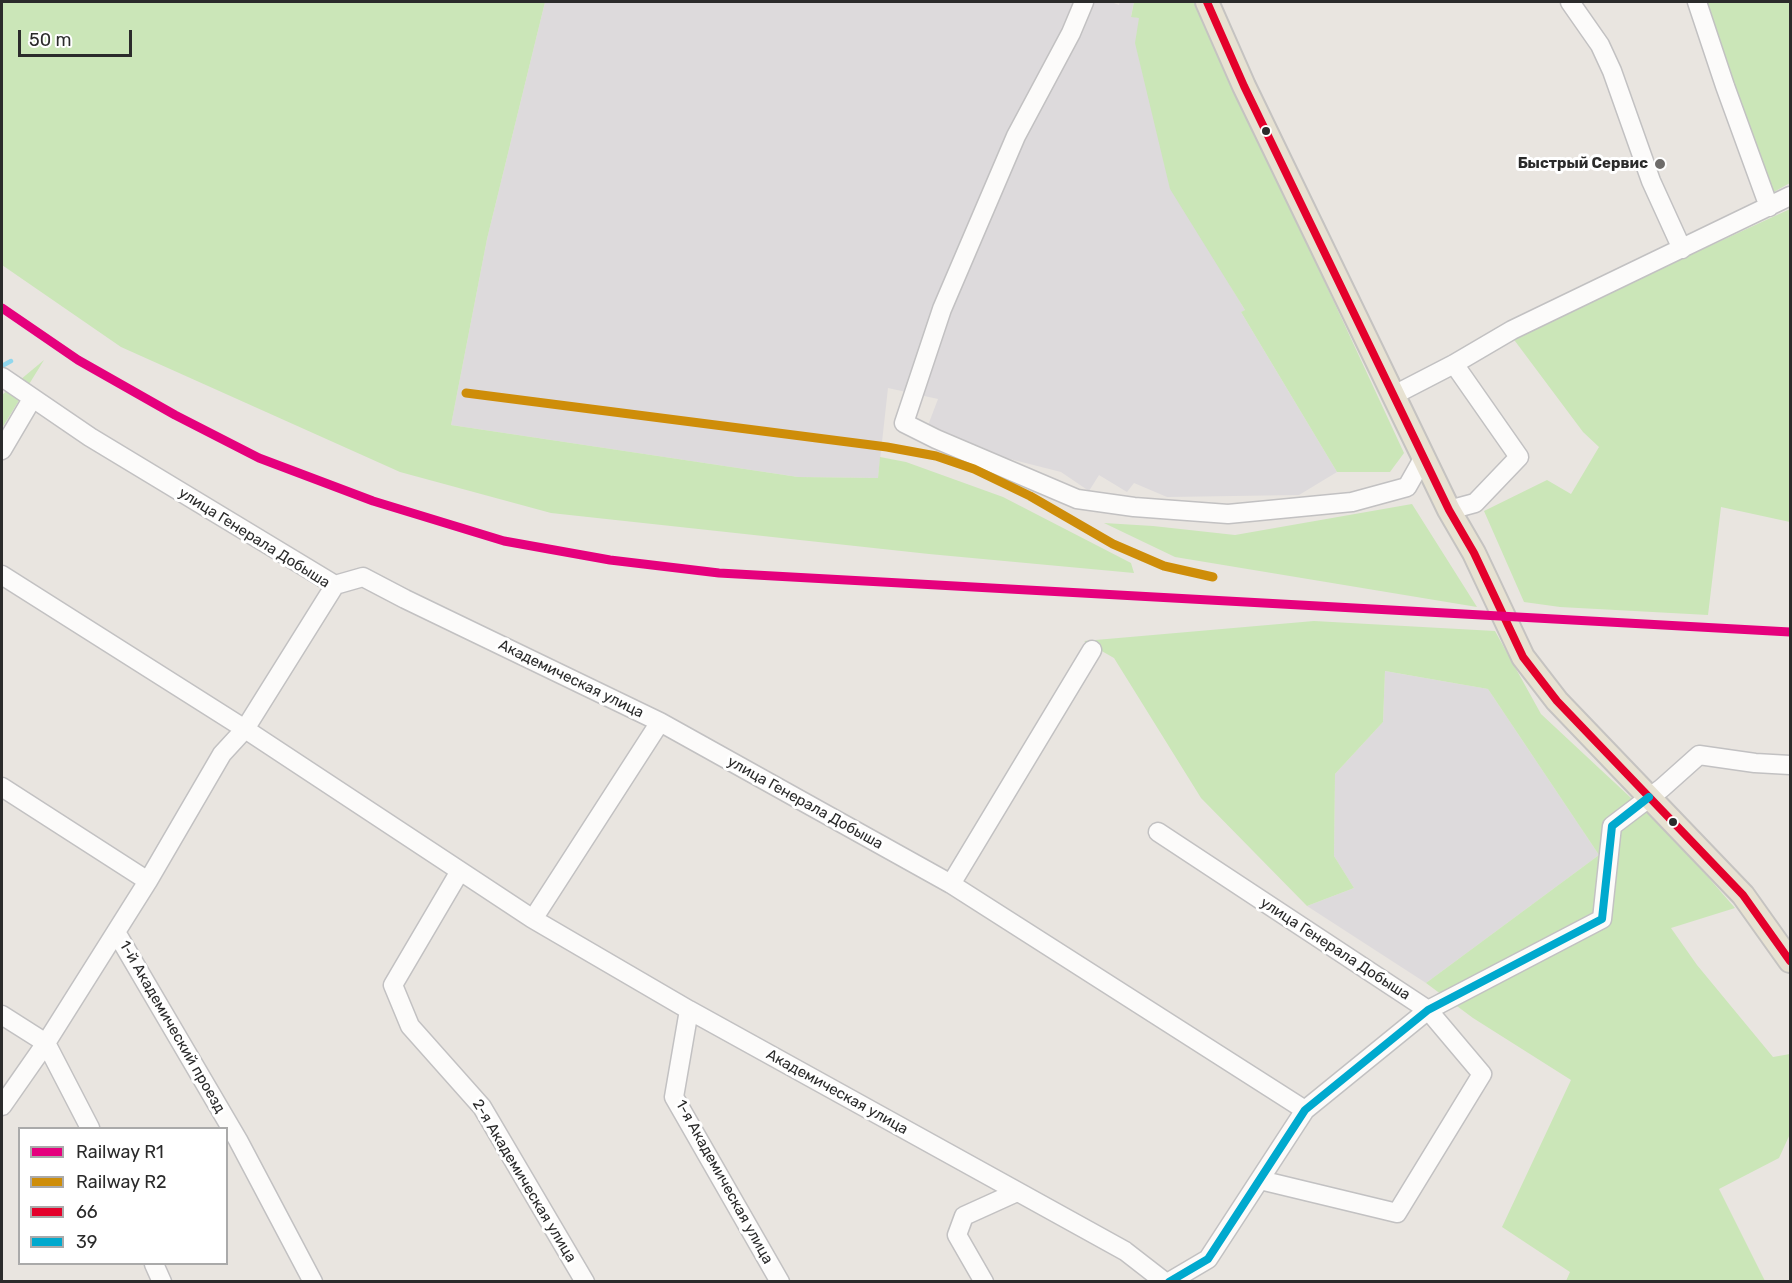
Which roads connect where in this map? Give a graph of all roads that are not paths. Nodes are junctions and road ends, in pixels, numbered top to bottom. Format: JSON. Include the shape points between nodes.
{"nodes":[{"id":1,"x":1084,"y":2,"type":"edge"},
{"id":2,"x":1207,"y":2,"type":"edge"},
{"id":3,"x":1570,"y":2,"type":"edge"},
{"id":4,"x":1697,"y":2,"type":"edge"},
{"id":5,"x":1791,"y":196,"type":"edge"},
{"id":6,"x":1769,"y":207,"type":"junction"},
{"id":7,"x":1682,"y":249,"type":"junction"},
{"id":8,"x":1454,"y":364,"type":"junction"},
{"id":9,"x":2,"y":377,"type":"edge"},
{"id":10,"x":1394,"y":395,"type":"junction"},
{"id":11,"x":32,"y":399,"type":"junction"},
{"id":12,"x":2,"y":450,"type":"edge"},
{"id":13,"x":1424,"y":457,"type":"junction"},
{"id":14,"x":1449,"y":510,"type":"junction"},
{"id":15,"x":2,"y":576,"type":"edge"},
{"id":16,"x":335,"y":585,"type":"junction"},
{"id":17,"x":1092,"y":650,"type":"dead end"},
{"id":18,"x":660,"y":722,"type":"junction"},
{"id":19,"x":245,"y":729,"type":"junction"},
{"id":20,"x":1791,"y":765,"type":"edge"},
{"id":21,"x":2,"y":787,"type":"edge"},
{"id":22,"x":1648,"y":797,"type":"junction"},
{"id":23,"x":1158,"y":832,"type":"dead end"},
{"id":24,"x":460,"y":871,"type":"junction"},
{"id":25,"x":148,"y":881,"type":"junction"},
{"id":26,"x":951,"y":884,"type":"junction"},
{"id":27,"x":533,"y":919,"type":"junction"},
{"id":28,"x":116,"y":932,"type":"junction"},
{"id":29,"x":1791,"y":961,"type":"edge"},
{"id":30,"x":689,"y":1010,"type":"junction"},
{"id":31,"x":1428,"y":1010,"type":"junction"},
{"id":32,"x":2,"y":1015,"type":"edge"},
{"id":33,"x":46,"y":1043,"type":"junction"},
{"id":34,"x":2,"y":1106,"type":"edge"},
{"id":35,"x":1305,"y":1110,"type":"junction"},
{"id":36,"x":89,"y":1127,"type":"edge"},
{"id":37,"x":1260,"y":1180,"type":"junction"},
{"id":38,"x":1017,"y":1192,"type":"junction"},
{"id":39,"x":155,"y":1265,"type":"edge"},
{"id":40,"x":310,"y":1279,"type":"edge"},
{"id":41,"x":162,"y":1281,"type":"edge"},
{"id":42,"x":585,"y":1281,"type":"edge"},
{"id":43,"x":780,"y":1281,"type":"edge"},
{"id":44,"x":984,"y":1281,"type":"edge"},
{"id":45,"x":1167,"y":1281,"type":"edge"}],
"edges":[{"from":1,"to":13,"type":"street","via":[[1016,136],[956,276],[904,423],[1077,499],[1228,514],[1352,502],[1407,487]]},
{"from":2,"to":10,"type":"main road"},
{"from":3,"to":7,"type":"street","via":[[1604,54],[1651,181]]},
{"from":4,"to":6,"type":"street"},
{"from":5,"to":6,"type":"street"},
{"from":6,"to":7,"type":"street"},
{"from":7,"to":8,"type":"street","via":[[1512,330]]},
{"from":8,"to":10,"type":"street"},
{"from":8,"to":14,"type":"street","via":[[1519,457],[1475,503]]},
{"from":9,"to":11,"type":"street","name":"улица Генерала Добыша"},
{"from":10,"to":13,"type":"main road"},
{"from":11,"to":12,"type":"street"},
{"from":11,"to":16,"type":"street","name":"улица Генерала Добыша"},
{"from":13,"to":14,"type":"main road"},
{"from":14,"to":22,"type":"main road","via":[[1523,657],[1557,701]]},
{"from":15,"to":19,"type":"street","name":"Академическая улица"},
{"from":16,"to":18,"type":"street","name":"Академическая улица","via":[[363,577]]},
{"from":16,"to":19,"type":"street","name":"улица Генерала Добыша"},
{"from":17,"to":26,"type":"street"},
{"from":18,"to":26,"type":"street","name":"улица Генерала Добыша"},
{"from":18,"to":27,"type":"street","name":"Академическая улица"},
{"from":19,"to":24,"type":"street","name":"Академическая улица"},
{"from":19,"to":25,"type":"street","name":"улица Генерала Добыша","via":[[222,754]]},
{"from":20,"to":22,"type":"street","via":[[1699,754]]},
{"from":21,"to":25,"type":"street"},
{"from":22,"to":29,"type":"main road","via":[[1743,895]]},
{"from":22,"to":31,"type":"street","via":[[1612,826],[1602,919]]},
{"from":23,"to":31,"type":"street","name":"улица Генерала Добыша"},
{"from":24,"to":27,"type":"street","name":"Академическая улица"},
{"from":24,"to":42,"type":"street","name":"2-я Академическая улица","via":[[393,985],[410,1026],[482,1107]]},
{"from":25,"to":28,"type":"street","name":"улица Генерала Добыша"},
{"from":26,"to":35,"type":"street","name":"улица Генерала Добыша"},
{"from":27,"to":30,"type":"street","name":"Академическая улица"},
{"from":28,"to":33,"type":"street","name":"улица Генерала Добыша"},
{"from":28,"to":40,"type":"street","name":"1-й Академический проезд","via":[[238,1140]]},
{"from":30,"to":38,"type":"street","name":"Академическая улица"},
{"from":30,"to":43,"type":"street","name":"1-я Академическая улица","via":[[674,1097]]},
{"from":31,"to":35,"type":"street"},
{"from":31,"to":37,"type":"street","name":"улица Генерала Добыша","via":[[1482,1074],[1397,1214]]},
{"from":32,"to":33,"type":"street"},
{"from":33,"to":34,"type":"street","name":"улица Генерала Добыша"},
{"from":33,"to":36,"type":"street"},
{"from":35,"to":37,"type":"street"},
{"from":37,"to":45,"type":"street","via":[[1208,1259]]},
{"from":38,"to":44,"type":"street","via":[[964,1216],[957,1235]]},
{"from":38,"to":45,"type":"street","name":"Академическая улица","via":[[1125,1251]]},
{"from":39,"to":41,"type":"street"}]}
